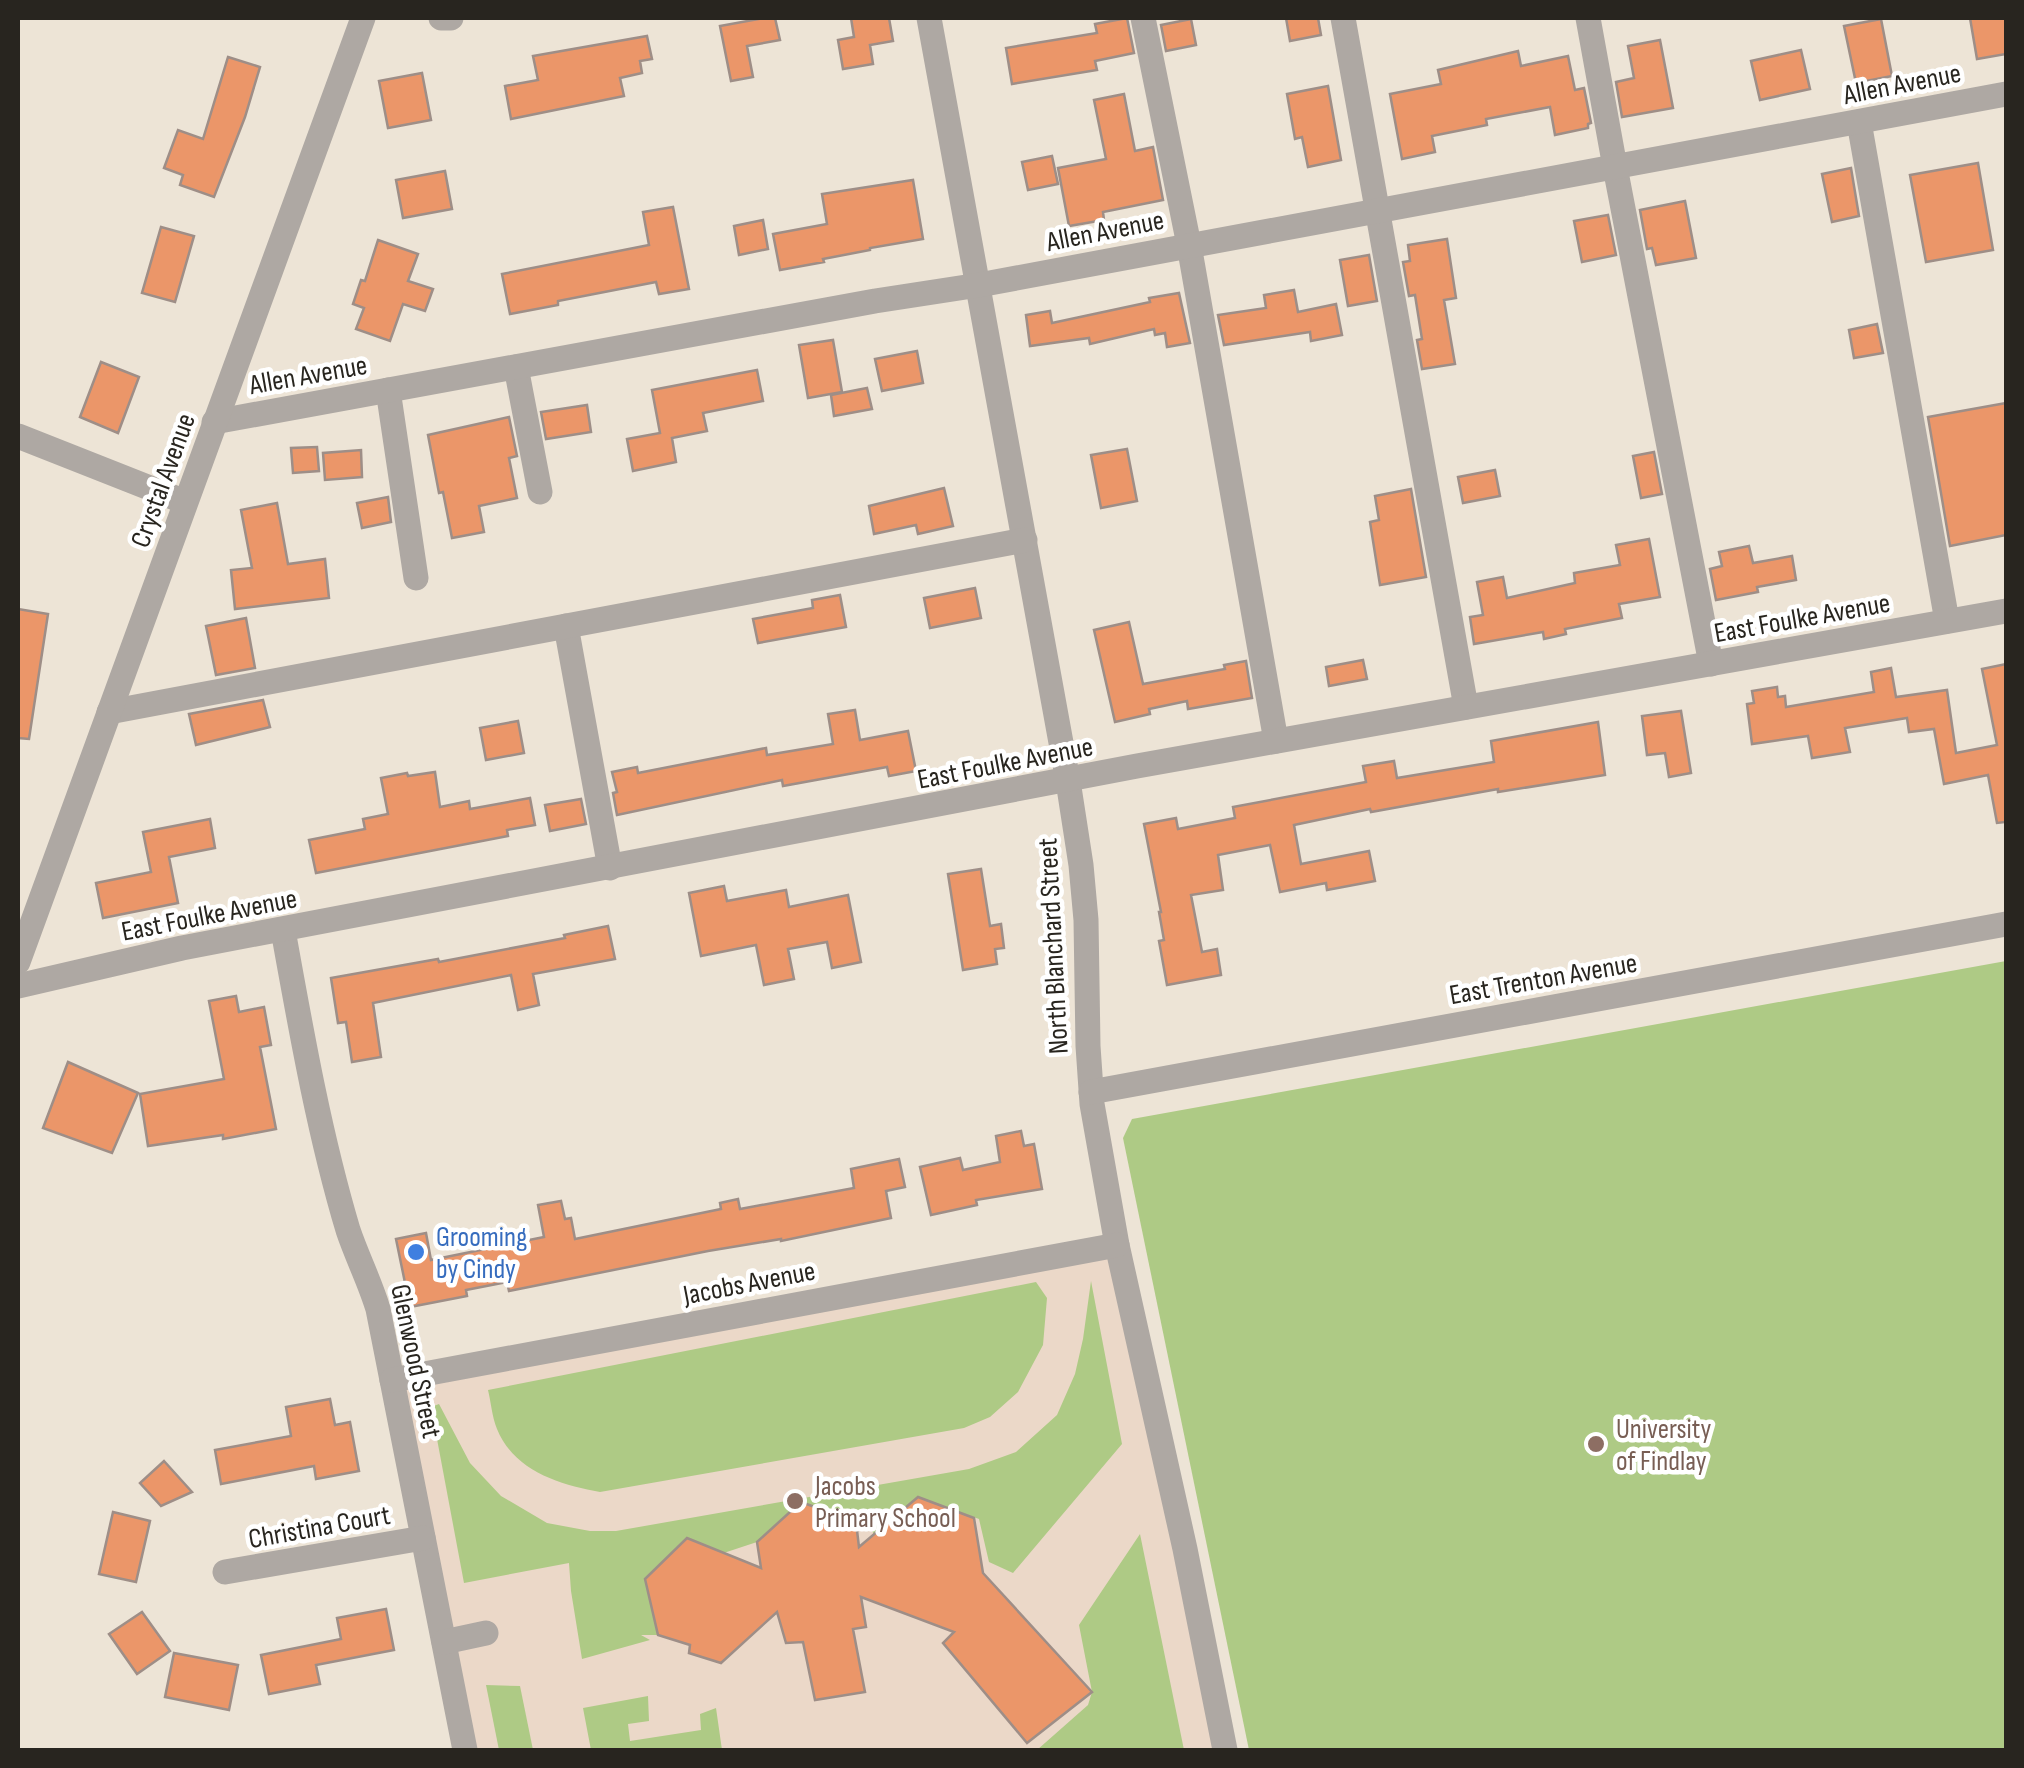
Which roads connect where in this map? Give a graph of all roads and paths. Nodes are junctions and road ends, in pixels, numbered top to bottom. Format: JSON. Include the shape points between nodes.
{"nodes":[{"id":1,"x":362,"y":18,"type":"edge"},
{"id":2,"x":442,"y":18,"type":"edge"},
{"id":3,"x":450,"y":18,"type":"edge"},
{"id":4,"x":929,"y":18,"type":"edge"},
{"id":5,"x":1144,"y":18,"type":"edge"},
{"id":6,"x":1343,"y":18,"type":"edge"},
{"id":7,"x":1588,"y":18,"type":"edge"},
{"id":8,"x":2006,"y":94,"type":"edge"},
{"id":9,"x":1859,"y":122,"type":"junction"},
{"id":10,"x":1615,"y":167,"type":"junction"},
{"id":11,"x":1379,"y":210,"type":"junction"},
{"id":12,"x":1189,"y":245,"type":"junction"},
{"id":13,"x":979,"y":285,"type":"junction"},
{"id":14,"x":516,"y":367,"type":"junction"},
{"id":15,"x":388,"y":390,"type":"junction"},
{"id":16,"x":214,"y":422,"type":"junction"},
{"id":17,"x":18,"y":436,"type":"edge"},
{"id":18,"x":540,"y":492,"type":"dead end"},
{"id":19,"x":185,"y":502,"type":"junction"},
{"id":20,"x":1025,"y":540,"type":"junction"},
{"id":21,"x":416,"y":578,"type":"dead end"},
{"id":22,"x":2006,"y":610,"type":"edge"},
{"id":23,"x":1946,"y":621,"type":"junction"},
{"id":24,"x":566,"y":626,"type":"junction"},
{"id":25,"x":1712,"y":664,"type":"junction"},
{"id":26,"x":1466,"y":707,"type":"junction"},
{"id":27,"x":109,"y":712,"type":"junction"},
{"id":28,"x":1276,"y":741,"type":"junction"},
{"id":29,"x":1068,"y":781,"type":"junction"},
{"id":30,"x":610,"y":868,"type":"junction"},
{"id":31,"x":2006,"y":924,"type":"edge"},
{"id":32,"x":283,"y":930,"type":"junction"},
{"id":33,"x":18,"y":962,"type":"edge"},
{"id":34,"x":18,"y":986,"type":"edge"},
{"id":35,"x":1091,"y":1092,"type":"junction"},
{"id":36,"x":1117,"y":1245,"type":"junction"},
{"id":37,"x":392,"y":1380,"type":"junction"},
{"id":38,"x":423,"y":1538,"type":"junction"},
{"id":39,"x":226,"y":1572,"type":"dead end"},
{"id":40,"x":486,"y":1633,"type":"dead end"},
{"id":41,"x":444,"y":1642,"type":"junction"},
{"id":42,"x":465,"y":1750,"type":"edge"},
{"id":43,"x":1225,"y":1750,"type":"edge"}],
"edges":[{"from":1,"to":16,"type":"street","name":"Crystal Avenue"},
{"from":2,"to":3,"type":"street"},
{"from":4,"to":13,"type":"street","name":"North Blanchard Street"},
{"from":5,"to":12,"type":"street"},
{"from":6,"to":11,"type":"street"},
{"from":7,"to":10,"type":"street"},
{"from":8,"to":9,"type":"street","name":"Allen Avenue"},
{"from":9,"to":10,"type":"street","name":"Allen Avenue"},
{"from":9,"to":23,"type":"street"},
{"from":10,"to":11,"type":"street","name":"Allen Avenue"},
{"from":10,"to":25,"type":"street"},
{"from":11,"to":12,"type":"street","name":"Allen Avenue"},
{"from":11,"to":26,"type":"street"},
{"from":12,"to":13,"type":"street","name":"Allen Avenue"},
{"from":12,"to":28,"type":"street"},
{"from":13,"to":14,"type":"street","name":"Allen Avenue"},
{"from":13,"to":20,"type":"street","name":"North Blanchard Street"},
{"from":14,"to":15,"type":"street","name":"Allen Avenue"},
{"from":14,"to":18,"type":"street"},
{"from":15,"to":16,"type":"street","name":"Allen Avenue"},
{"from":15,"to":21,"type":"street"},
{"from":16,"to":19,"type":"street","name":"Crystal Avenue"},
{"from":17,"to":19,"type":"street"},
{"from":19,"to":27,"type":"street","name":"Crystal Avenue"},
{"from":20,"to":24,"type":"street"},
{"from":20,"to":29,"type":"street","name":"North Blanchard Street"},
{"from":22,"to":23,"type":"street","name":"East Foulke Avenue"},
{"from":23,"to":25,"type":"street","name":"East Foulke Avenue"},
{"from":24,"to":27,"type":"street"},
{"from":24,"to":30,"type":"street"},
{"from":25,"to":26,"type":"street","name":"East Foulke Avenue"},
{"from":26,"to":28,"type":"street","name":"East Foulke Avenue"},
{"from":27,"to":33,"type":"street","name":"Crystal Avenue"},
{"from":28,"to":29,"type":"street","name":"East Foulke Avenue"},
{"from":29,"to":30,"type":"street","name":"East Foulke Avenue"},
{"from":29,"to":35,"type":"street","name":"North Blanchard Street","via":[[1086,920]]},
{"from":30,"to":32,"type":"street","name":"East Foulke Avenue"},
{"from":31,"to":35,"type":"street","name":"East Trenton Avenue"},
{"from":32,"to":34,"type":"street","name":"East Foulke Avenue"},
{"from":32,"to":37,"type":"street","name":"Glenwood Street","via":[[327,1148],[349,1234],[371,1284]]},
{"from":35,"to":36,"type":"street","name":"North Blanchard Street"},
{"from":36,"to":37,"type":"street","name":"Jacobs Avenue"},
{"from":36,"to":43,"type":"street","name":"North Blanchard Street"},
{"from":37,"to":38,"type":"street","name":"Glenwood Street"},
{"from":38,"to":39,"type":"street","name":"Christina Court"},
{"from":38,"to":41,"type":"street","name":"Glenwood Street"},
{"from":40,"to":41,"type":"street"},
{"from":41,"to":42,"type":"street","name":"Glenwood Street"}]}
